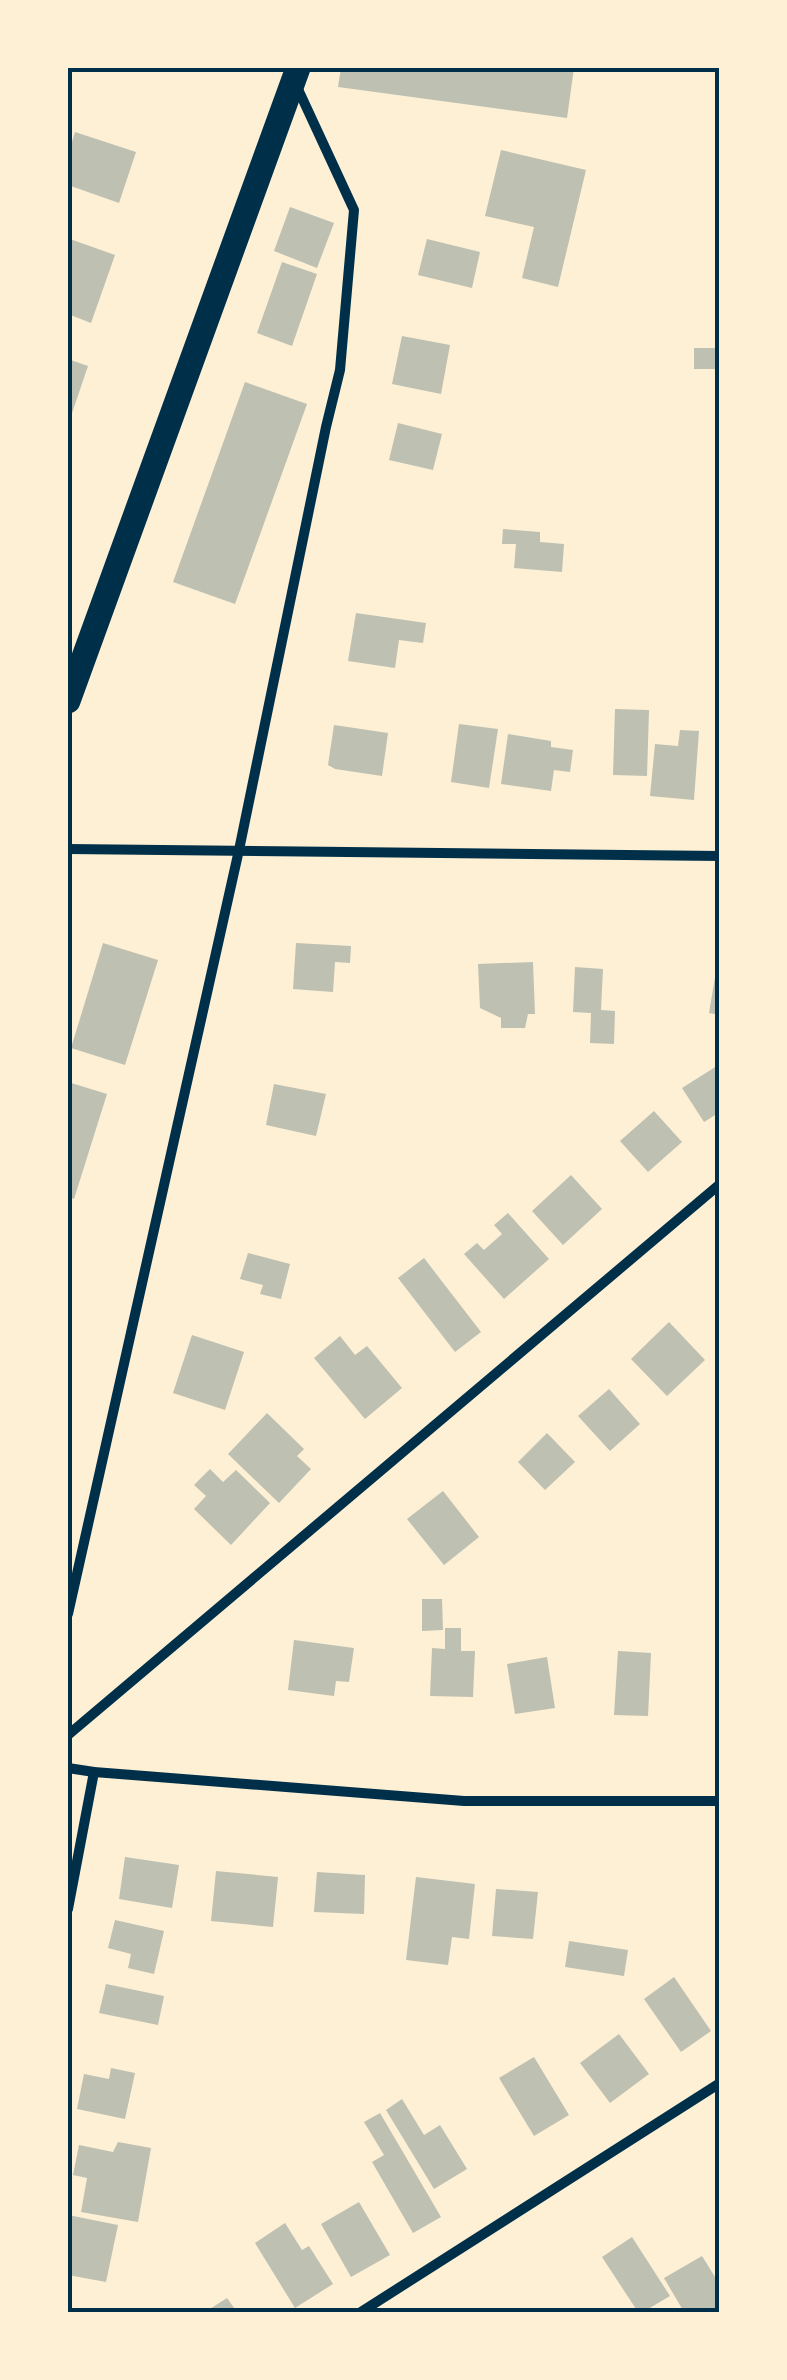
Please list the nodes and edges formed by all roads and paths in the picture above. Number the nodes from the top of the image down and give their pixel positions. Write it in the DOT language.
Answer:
graph roads {
  1 [pos="296,74"];
  2 [pos="68,701"];
  3 [pos="68,848"];
  4 [pos="240,850"];
  5 [pos="720,856"];
  6 [pos="720,1184"];
  7 [pos="68,1614"];
  8 [pos="68,1734"];
  9 [pos="68,1768"];
  10 [pos="94,1772"];
  11 [pos="720,1801"];
  12 [pos="68,1909"];
  13 [pos="720,2083"];
  14 [pos="361,2312"];
  1 -- 2 [label="main road"];
  1 -- 4 [label="street"];
  3 -- 4 [label="street"];
  4 -- 5 [label="street"];
  4 -- 7 [label="street"];
  6 -- 8 [label="street"];
  9 -- 10 [label="street"];
  10 -- 11 [label="street"];
  10 -- 12 [label="street"];
  13 -- 14 [label="street"];
}
